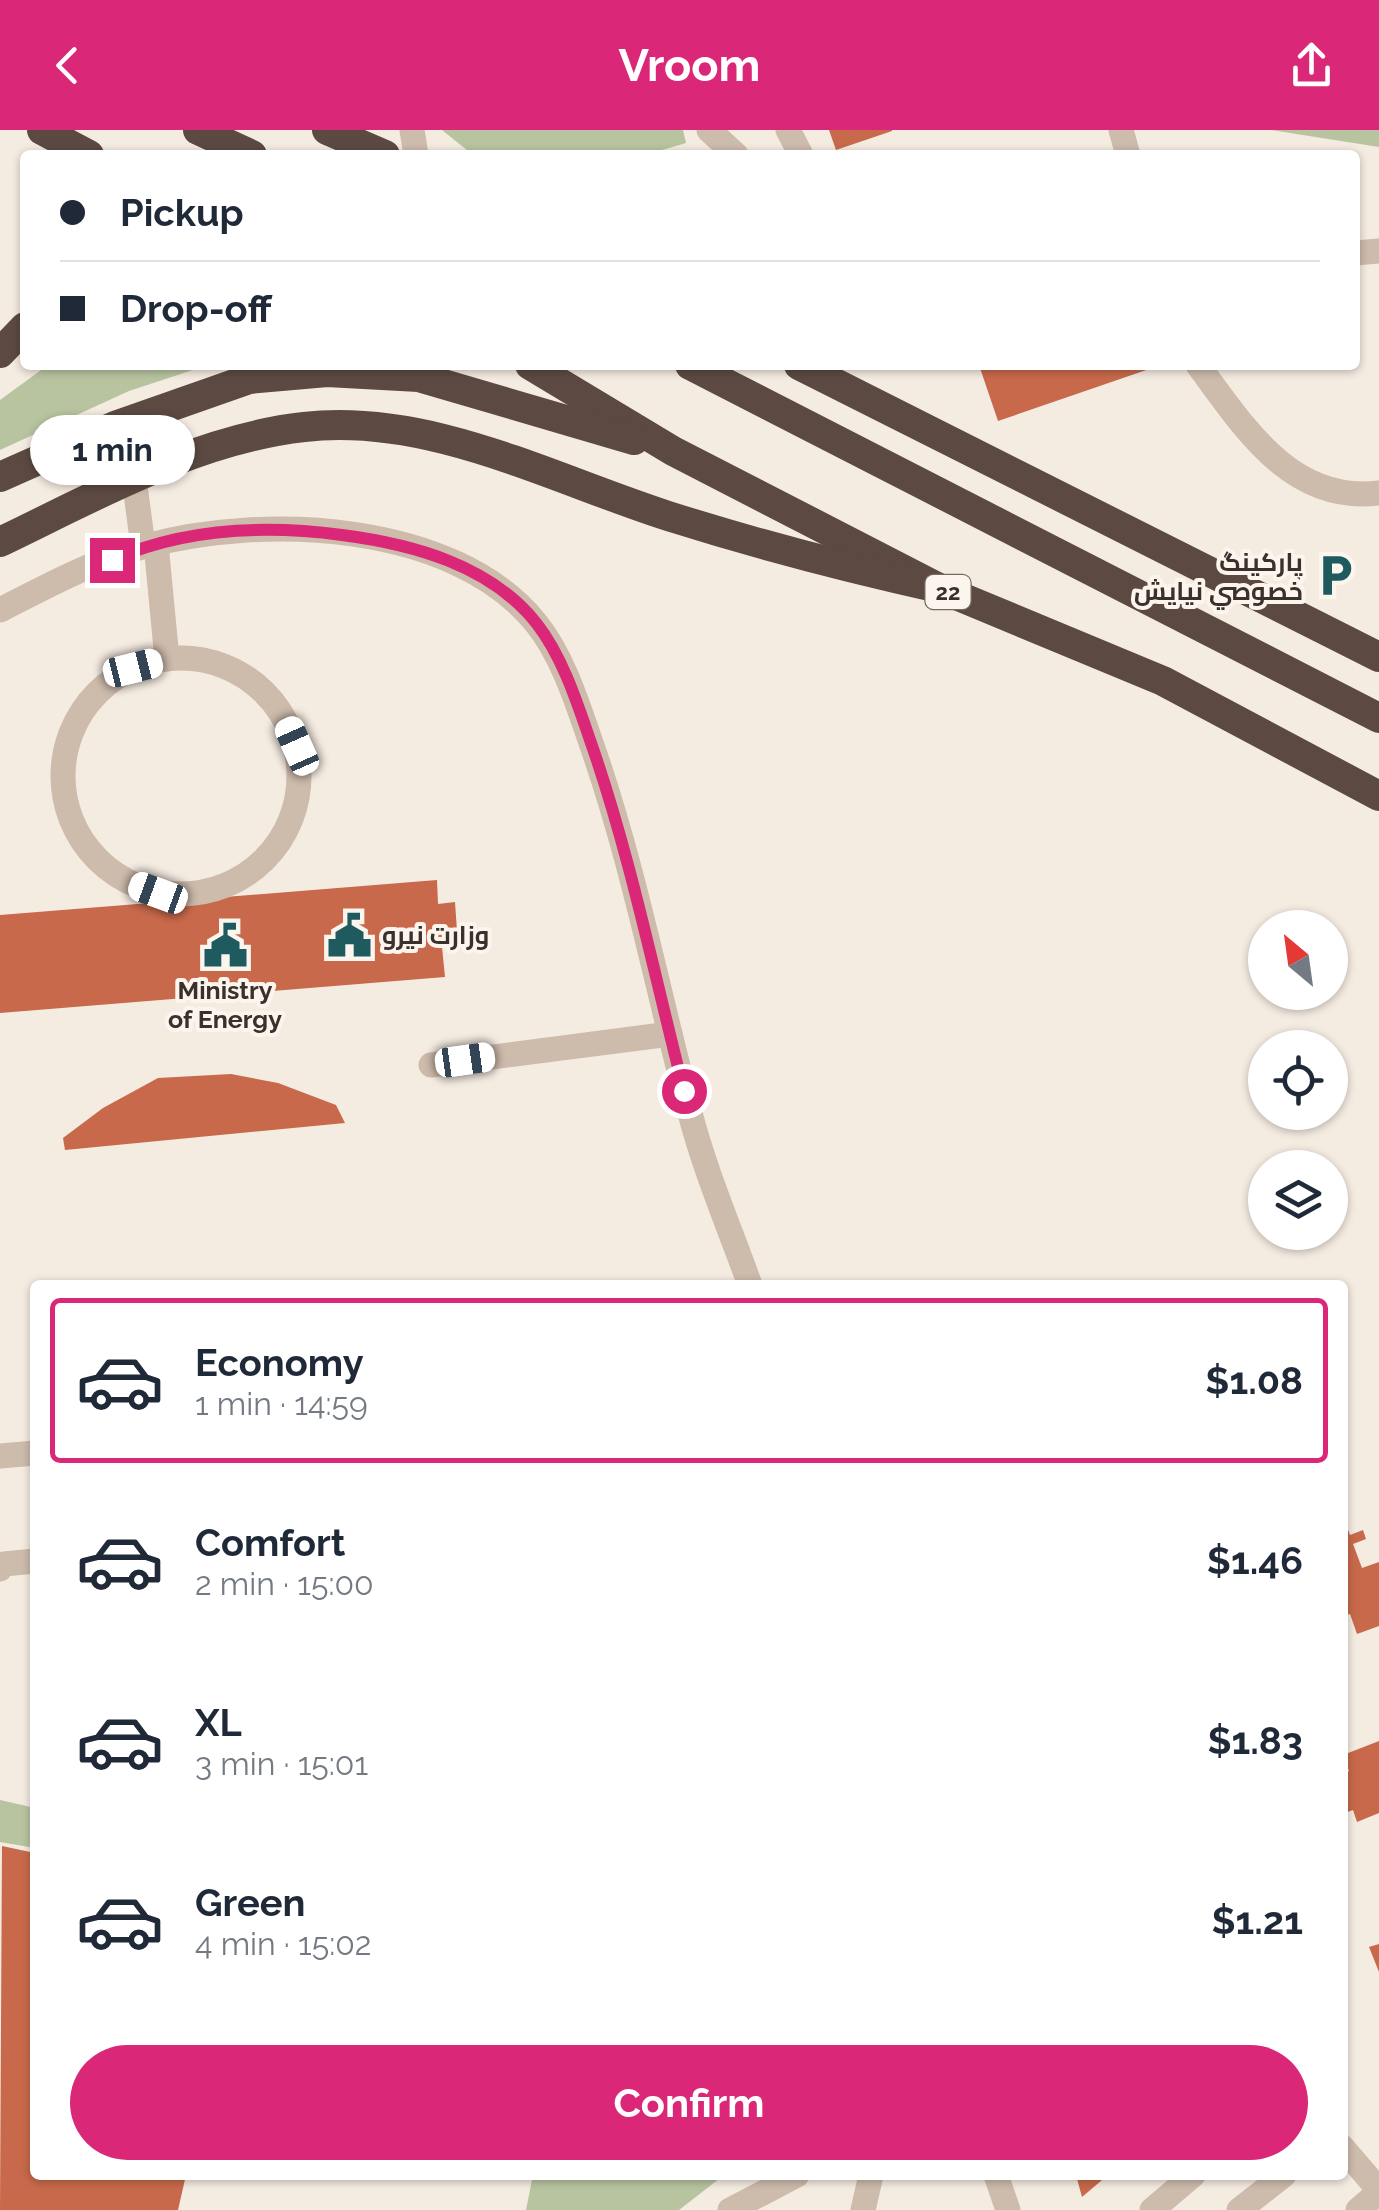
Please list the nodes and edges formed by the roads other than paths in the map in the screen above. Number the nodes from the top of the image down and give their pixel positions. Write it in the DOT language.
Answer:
graph roads {
  1 [pos="42,130"];
  2 [pos="198,130"];
  3 [pos="327,130"];
  4 [pos="709,130"];
  5 [pos="80,150"];
  6 [pos="241,150"];
  7 [pos="374,150"];
  8 [pos="731,150"];
  9 [pos="20,332"];
  10 [pos="0,353"];
  11 [pos="538,370"];
  12 [pos="700,370"];
  13 [pos="809,370"];
  14 [pos="1202,370"];
  15 [pos="672,451"];
  16 [pos="0,477"];
  17 [pos="134,478"];
  18 [pos="1379,493"];
  19 [pos="0,542"];
  20 [pos="150,545"];
  21 [pos="939,588"];
  22 [pos="0,610"];
  23 [pos="1379,657"];
  24 [pos="168,659"];
  25 [pos="1379,718"];
  26 [pos="1379,796"];
  27 [pos="670,1034"];
  28 [pos="431,1065"];
  29 [pos="748,1280"];
  30 [pos="30,1453"];
  31 [pos="0,1456"];
  32 [pos="30,1561"];
  33 [pos="0,1568"];
  34 [pos="1348,2154"];
  35 [pos="787,2180"];
  36 [pos="870,2180"];
  37 [pos="998,2180"];
  38 [pos="1187,2180"];
  39 [pos="1278,2180"];
  40 [pos="1379,2191"];
  41 [pos="730,2210"];
  42 [pos="863,2210"];
  43 [pos="1008,2210"];
  44 [pos="1152,2210"];
  45 [pos="1239,2210"];
  46 [pos="1358,2210"];
  1 -- 5 [label="highway"];
  2 -- 6 [label="highway"];
  3 -- 7 [label="highway"];
  4 -- 8 [label="lane"];
  9 -- 10 [label="highway"];
  11 -- 15 [label="highway, 22"];
  12 -- 25 [label="highway"];
  13 -- 23 [label="highway"];
  14 -- 18 [label="lane"];
  15 -- 16 [label="highway"];
  15 -- 21 [label="highway, 22"];
  17 -- 19 [label="highway"];
  17 -- 20 [label="lane"];
  17 -- 21 [label="highway"];
  20 -- 22 [label="lane"];
  20 -- 24 [label="lane"];
  20 -- 27 [label="lane"];
  21 -- 26 [label="highway, 22"];
  24 -- 24 [label="lane"];
  27 -- 28 [label="lane"];
  27 -- 29 [label="lane"];
  30 -- 31 [label="lane"];
  32 -- 33 [label="lane"];
  34 -- 40 [label="lane"];
  35 -- 41 [label="lane"];
  36 -- 42 [label="lane"];
  37 -- 43 [label="lane"];
  38 -- 44 [label="lane"];
  39 -- 45 [label="lane"];
  40 -- 46 [label="lane"];
}
